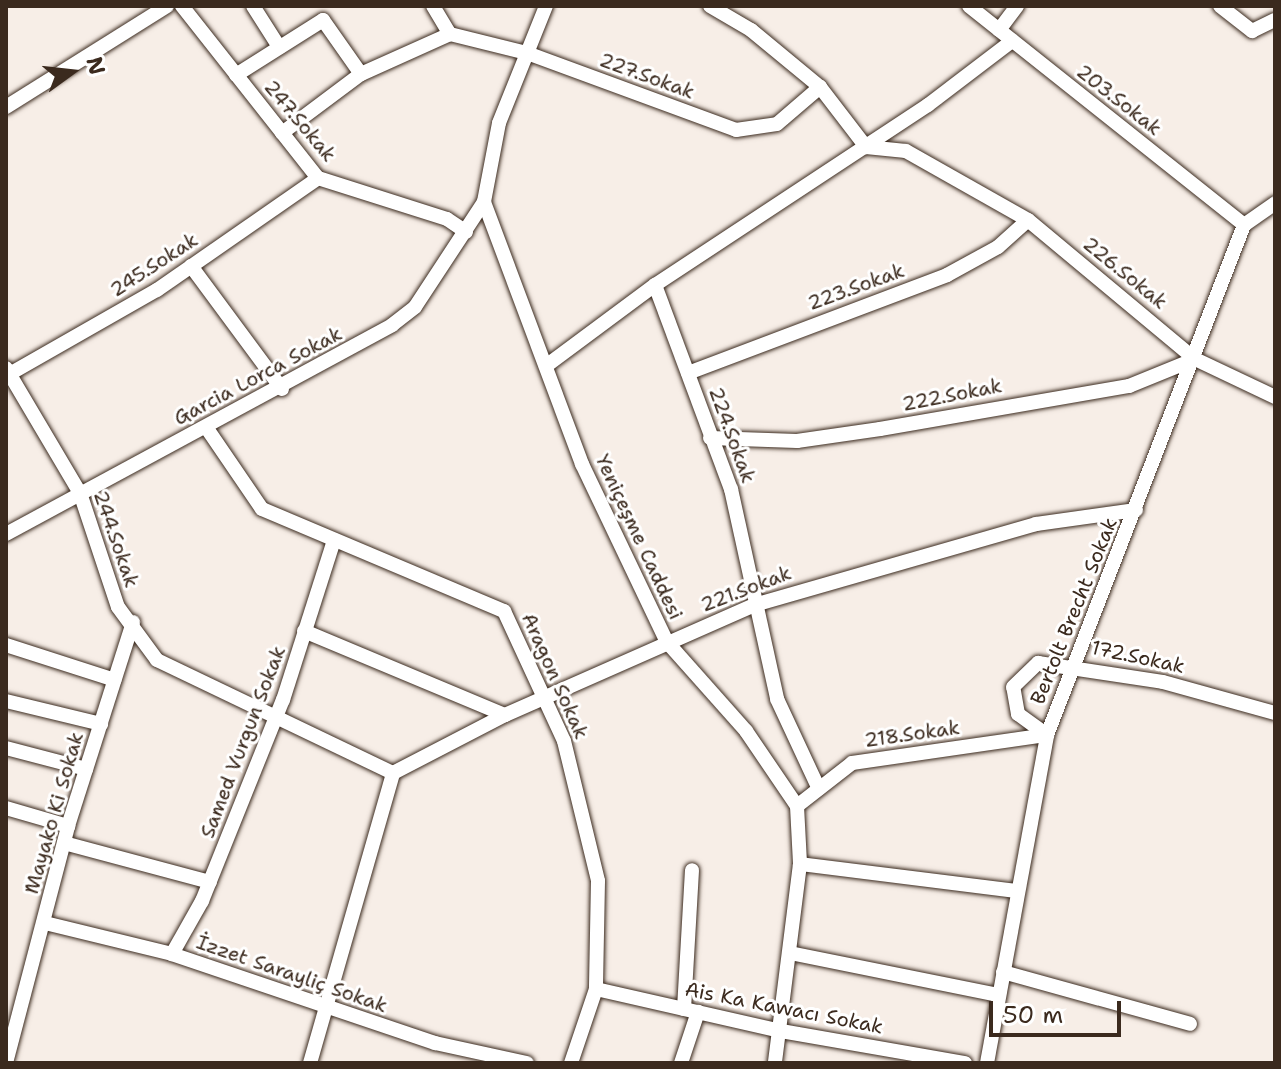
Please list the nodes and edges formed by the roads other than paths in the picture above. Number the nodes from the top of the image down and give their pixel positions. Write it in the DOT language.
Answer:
graph roads {
  1 [pos="182,6"];
  2 [pos="253,6"];
  3 [pos="433,6"];
  4 [pos="546,6"];
  5 [pos="969,6"];
  6 [pos="1017,6"];
  7 [pos="1220,6"];
  8 [pos="161,7"];
  9 [pos="718,8"];
  10 [pos="1275,20"];
  11 [pos="999,30"];
  12 [pos="450,34"];
  13 [pos="1012,41"];
  14 [pos="279,47"];
  15 [pos="527,53"];
  16 [pos="361,74"];
  17 [pos="236,75"];
  18 [pos="820,87"];
  19 [pos="6,107"];
  20 [pos="282,133"];
  21 [pos="866,147"];
  22 [pos="318,178"];
  23 [pos="484,202"];
  24 [pos="1275,203"];
  25 [pos="1028,220"];
  26 [pos="1244,225"];
  27 [pos="466,232"];
  28 [pos="191,266"];
  29 [pos="655,285"];
  30 [pos="1195,359"];
  31 [pos="546,366"];
  32 [pos="7,372"];
  33 [pos="688,373"];
  34 [pos="282,389"];
  35 [pos="1275,397"];
  36 [pos="206,427"];
  37 [pos="710,438"];
  38 [pos="80,493"];
  39 [pos="1136,510"];
  40 [pos="6,534"];
  41 [pos="334,540"];
  42 [pos="754,605"];
  43 [pos="132,624"];
  44 [pos="304,631"];
  45 [pos="667,642"];
  46 [pos="6,645"];
  47 [pos="1075,664"];
  48 [pos="115,680"];
  49 [pos="545,699"];
  50 [pos="6,701"];
  51 [pos="1275,713"];
  52 [pos="505,715"];
  53 [pos="276,717"];
  54 [pos="101,724"];
  55 [pos="1047,735"];
  56 [pos="6,748"];
  57 [pos="86,769"];
  58 [pos="393,773"];
  59 [pos="819,789"];
  60 [pos="797,806"];
  61 [pos="6,808"];
  62 [pos="68,826"];
  63 [pos="64,843"];
  64 [pos="800,864"];
  65 [pos="692,870"];
  66 [pos="210,882"];
  67 [pos="1017,891"];
  68 [pos="45,923"];
  69 [pos="790,953"];
  70 [pos="172,954"];
  71 [pos="1003,972"];
  72 [pos="596,989"];
  73 [pos="999,995"];
  74 [pos="329,1008"];
  75 [pos="691,1011"];
  76 [pos="1190,1024"];
  77 [pos="781,1031"];
  78 [pos="6,1063"];
  79 [pos="310,1063"];
  80 [pos="527,1063"];
  81 [pos="571,1063"];
  82 [pos="681,1063"];
  83 [pos="775,1063"];
  84 [pos="965,1063"];
  85 [pos="987,1063"];
  1 -- 17 [label="street, 247.Sokak"];
  2 -- 14 [label="street"];
  3 -- 12 [label="street"];
  4 -- 15 [label="street"];
  5 -- 11 [label="street, 203.Sokak"];
  6 -- 11 [label="street"];
  7 -- 10 [label="street"];
  8 -- 19 [label="street"];
  9 -- 18 [label="street"];
  11 -- 13 [label="street, 203.Sokak"];
  12 -- 15 [label="street, 227.Sokak"];
  12 -- 16 [label="street"];
  13 -- 21 [label="street"];
  13 -- 26 [label="street, 203.Sokak"];
  14 -- 16 [label="street"];
  14 -- 17 [label="street"];
  15 -- 18 [label="street, 227.Sokak"];
  15 -- 23 [label="street"];
  16 -- 20 [label="street"];
  17 -- 20 [label="street, 247.Sokak"];
  18 -- 21 [label="street"];
  20 -- 22 [label="street, 247.Sokak"];
  21 -- 25 [label="street, 226.Sokak"];
  21 -- 29 [label="street"];
  22 -- 27 [label="street, 247.Sokak"];
  22 -- 28 [label="street, 245.Sokak"];
  23 -- 27 [label="street, Garcia Lorca Sokak"];
  23 -- 31 [label="street, Yeniçeşme Caddesi"];
  24 -- 26 [label="street"];
  25 -- 30 [label="street, 226.Sokak"];
  25 -- 33 [label="street, 223.Sokak"];
  26 -- 30 [label="street, Bertolt Brecht Sokak"];
  27 -- 34 [label="street, Garcia Lorca Sokak"];
  28 -- 32 [label="street, 245.Sokak"];
  28 -- 34 [label="street"];
  29 -- 31 [label="street"];
  29 -- 33 [label="street, 224.Sokak"];
  30 -- 35 [label="street"];
  30 -- 37 [label="street, 222.Sokak"];
  30 -- 39 [label="street, Bertolt Brecht Sokak"];
  31 -- 45 [label="street, Yeniçeşme Caddesi"];
  32 -- 38 [label="street, 244.Sokak"];
  33 -- 37 [label="street, 224.Sokak"];
  34 -- 36 [label="street, Garcia Lorca Sokak"];
  36 -- 38 [label="street, Garcia Lorca Sokak"];
  36 -- 41 [label="street, Aragon Sokak"];
  37 -- 42 [label="street, 224.Sokak"];
  38 -- 40 [label="street, Garcia Lorca Sokak"];
  38 -- 43 [label="street, 244.Sokak"];
  39 -- 42 [label="street, 221.Sokak"];
  39 -- 47 [label="street, Bertolt Brecht Sokak"];
  41 -- 44 [label="street, Samed Vurgun Sokak"];
  41 -- 49 [label="street, Aragon Sokak"];
  42 -- 45 [label="street, 221.Sokak"];
  42 -- 59 [label="street, 224.Sokak"];
  43 -- 48 [label="street, Mayako Ki Sokak"];
  43 -- 53 [label="street, 244.Sokak"];
  44 -- 52 [label="street"];
  44 -- 53 [label="street, Samed Vurgun Sokak"];
  45 -- 49 [label="street, 221.Sokak"];
  45 -- 60 [label="street, Yeniçeşme Caddesi"];
  46 -- 48 [label="street"];
  47 -- 51 [label="street, 172.Sokak"];
  47 -- 55 [label="street, Bertolt Brecht Sokak"];
  47 -- 55 [label="street, 172.Sokak"];
  48 -- 54 [label="street, Mayako Ki Sokak"];
  49 -- 52 [label="street, 221.Sokak"];
  49 -- 72 [label="street, Aragon Sokak"];
  50 -- 54 [label="street"];
  52 -- 58 [label="street, 221.Sokak"];
  53 -- 58 [label="street, 244.Sokak"];
  53 -- 66 [label="street, Samed Vurgun Sokak"];
  54 -- 57 [label="street, Mayako Ki Sokak"];
  55 -- 59 [label="street, 218.Sokak"];
  55 -- 67 [label="street, Bertolt Brecht Sokak"];
  56 -- 57 [label="street"];
  57 -- 62 [label="street, Mayako Ki Sokak"];
  58 -- 74 [label="street"];
  59 -- 60 [label="street, 218.Sokak"];
  60 -- 64 [label="street"];
  61 -- 62 [label="street"];
  62 -- 63 [label="street, Mayako Ki Sokak"];
  63 -- 66 [label="street"];
  63 -- 68 [label="street, Mayako Ki Sokak"];
  64 -- 67 [label="street"];
  64 -- 69 [label="street"];
  65 -- 75 [label="street"];
  66 -- 70 [label="street, Samed Vurgun Sokak"];
  67 -- 71 [label="street, Bertolt Brecht Sokak"];
  68 -- 70 [label="street, İzzet Sarayliç Sokak"];
  68 -- 78 [label="street, Mayako Ki Sokak"];
  69 -- 73 [label="street"];
  69 -- 77 [label="street"];
  70 -- 74 [label="street, İzzet Sarayliç Sokak"];
  71 -- 73 [label="street, Bertolt Brecht Sokak"];
  71 -- 76 [label="street"];
  72 -- 75 [label="street, Ais Ka Kawacı Sokak"];
  72 -- 81 [label="street, Aragon Sokak"];
  73 -- 85 [label="street, Bertolt Brecht Sokak"];
  74 -- 79 [label="street"];
  74 -- 80 [label="street, İzzet Sarayliç Sokak"];
  75 -- 77 [label="street, Ais Ka Kawacı Sokak"];
  75 -- 82 [label="street"];
  77 -- 83 [label="street"];
  77 -- 84 [label="street, Ais Ka Kawacı Sokak"];
}
